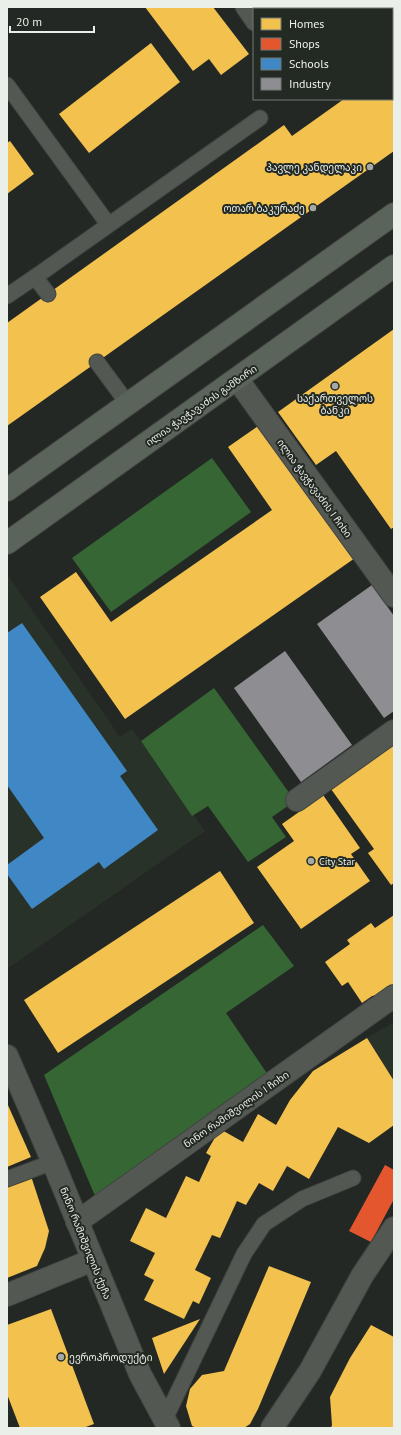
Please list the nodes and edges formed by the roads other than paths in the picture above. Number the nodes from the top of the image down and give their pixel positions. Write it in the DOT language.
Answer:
graph roads {
  1 [pos="243,7"];
  2 [pos="253,22"];
  3 [pos="7,85"];
  4 [pos="260,118"];
  5 [pos="394,214"];
  6 [pos="108,224"];
  7 [pos="394,266"];
  8 [pos="35,277"];
  9 [pos="48,294"];
  10 [pos="7,296"];
  11 [pos="97,362"];
  12 [pos="237,380"];
  13 [pos="128,404"];
  14 [pos="7,490"];
  15 [pos="7,543"];
  16 [pos="394,596"];
  17 [pos="394,731"];
  18 [pos="297,800"];
  19 [pos="394,996"];
  20 [pos="7,1056"];
  21 [pos="53,1162"];
  22 [pos="353,1178"];
  23 [pos="7,1179"];
  24 [pos="77,1222"];
  25 [pos="394,1228"];
  26 [pos="93,1260"];
  27 [pos="7,1294"];
  28 [pos="167,1425"];
  29 [pos="272,1428"];
  1 -- 2 [label="lane"];
  3 -- 6 [label="lane"];
  4 -- 6 [label="lane"];
  5 -- 13 [label="main road"];
  6 -- 8 [label="lane"];
  7 -- 12 [label="main road, ილია ჭავჭავაძის გამზირი"];
  8 -- 9 [label="lane"];
  8 -- 10 [label="lane"];
  11 -- 13 [label="lane"];
  12 -- 15 [label="main road, ილია ჭავჭავაძის გამზირი"];
  12 -- 16 [label="street, ილია ჭავჭავაძის I ჩიხი"];
  13 -- 14 [label="main road"];
  17 -- 18 [label="street"];
  19 -- 24 [label="street, ნინო რამიშვილის I ჩიხი"];
  20 -- 21 [label="street, ნინო რამიშვილის ქუჩა"];
  21 -- 23 [label="lane"];
  21 -- 24 [label="street, ნინო რამიშვილის ქუჩა"];
  22 -- 28 [label="lane"];
  24 -- 26 [label="street, ნინო რამიშვილის ქუჩა"];
  25 -- 29 [label="street"];
  26 -- 27 [label="street"];
  26 -- 28 [label="street, ნინო რამიშვილის ქუჩა"];
}
